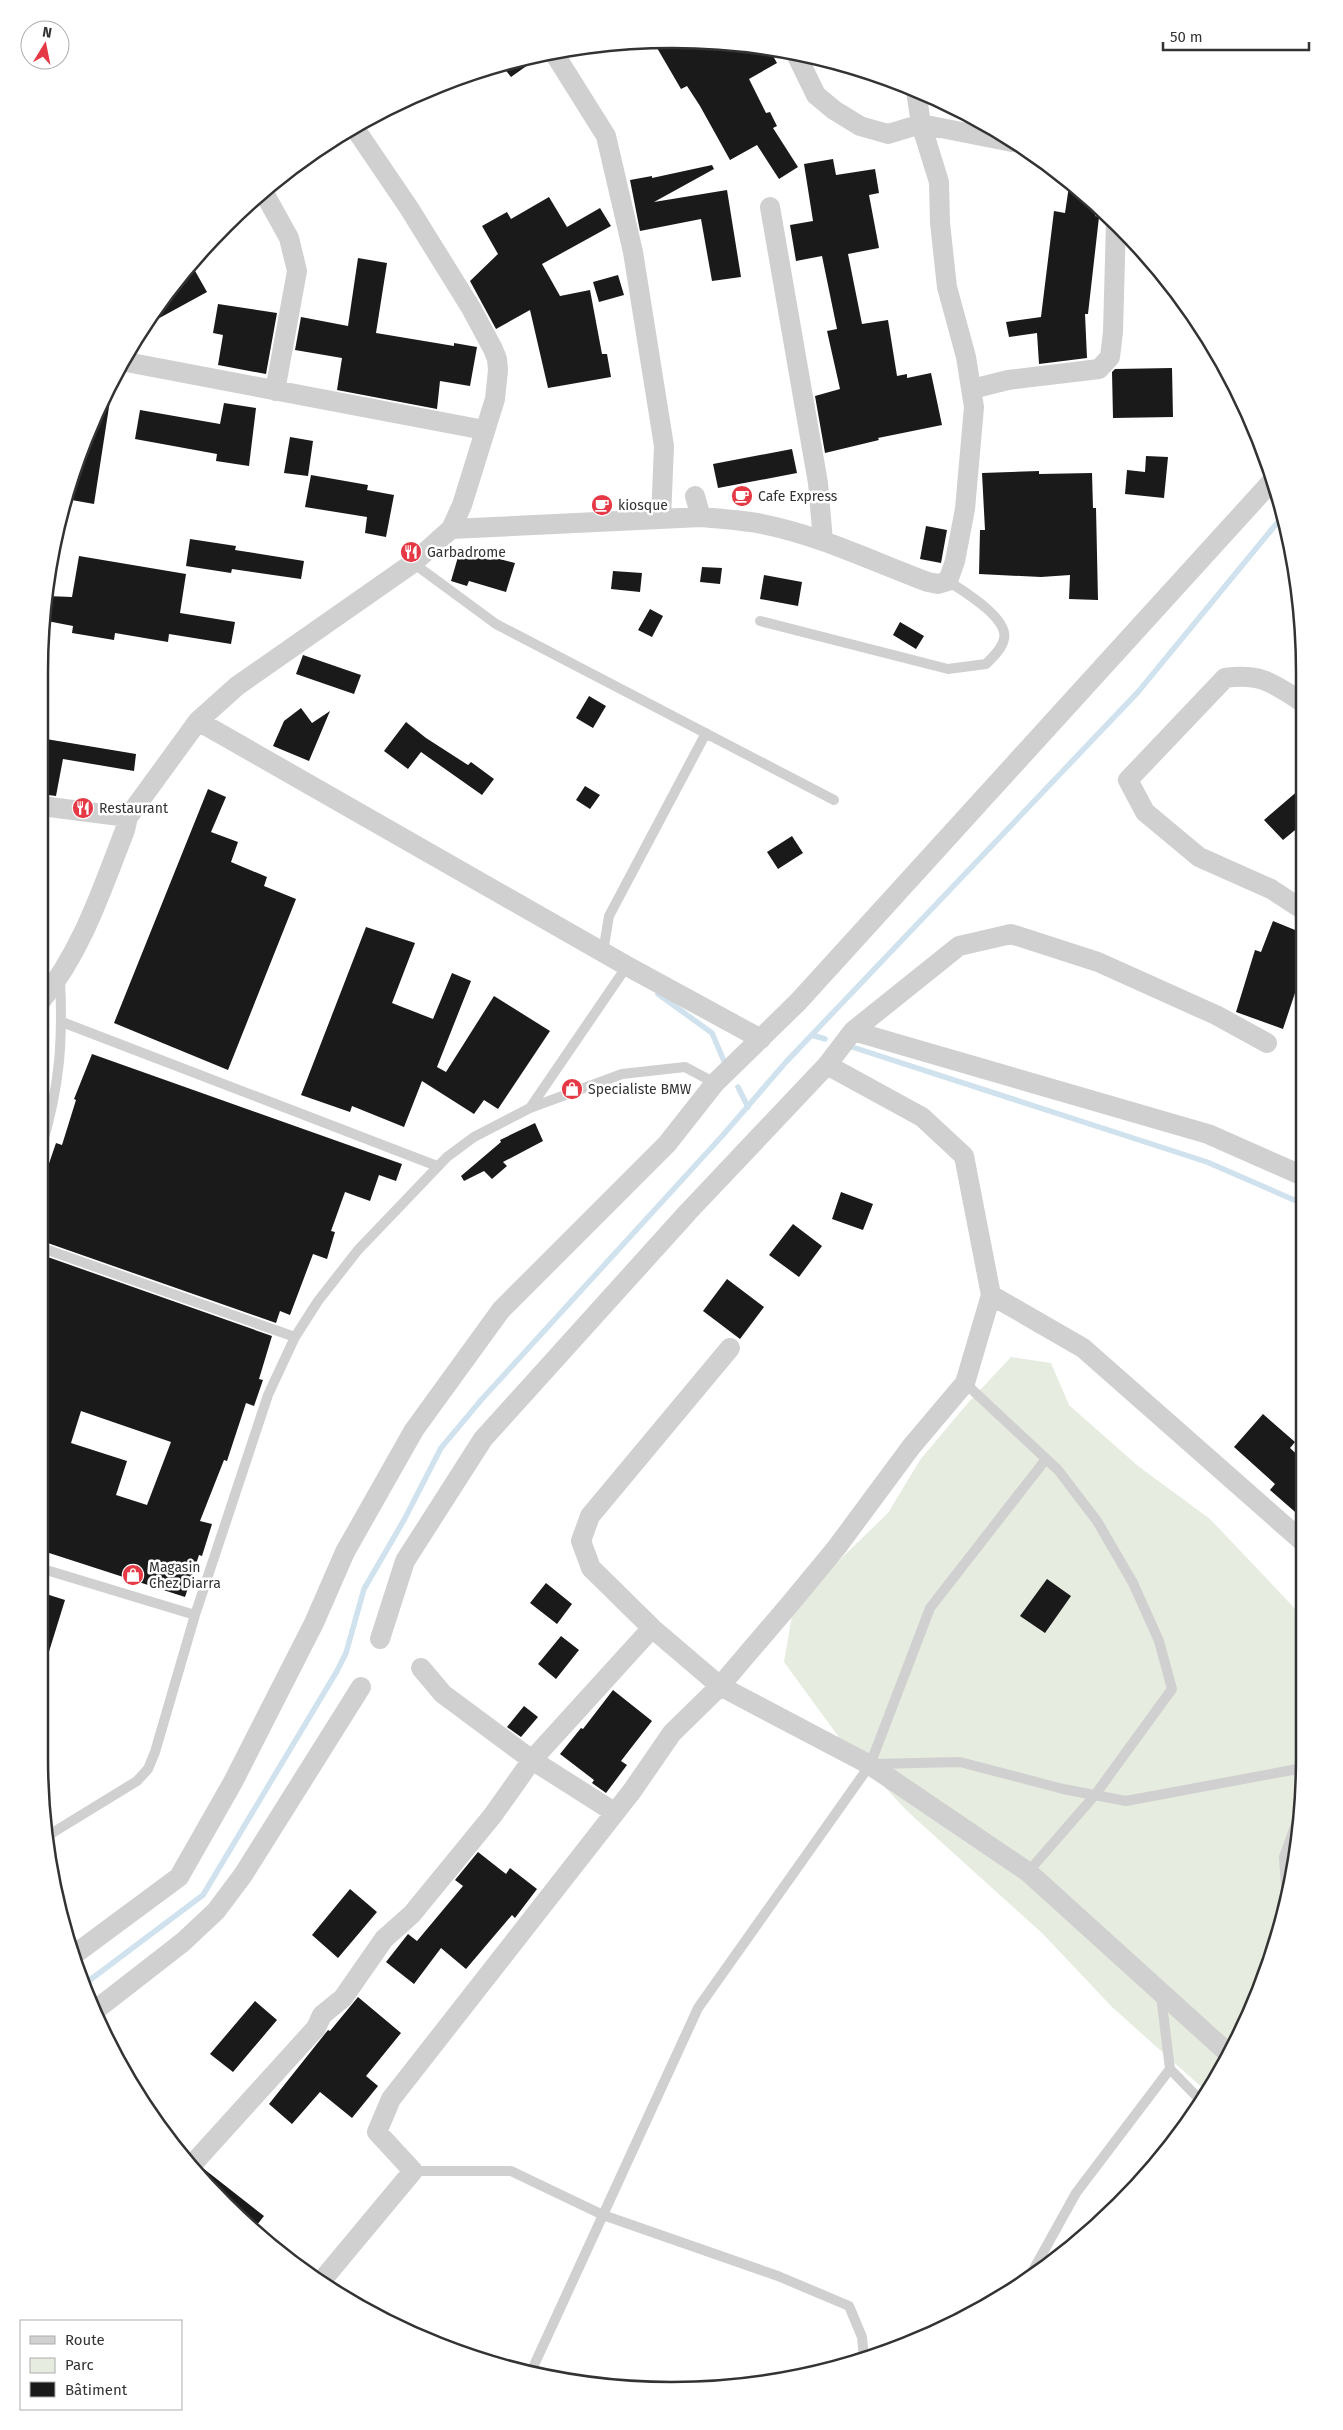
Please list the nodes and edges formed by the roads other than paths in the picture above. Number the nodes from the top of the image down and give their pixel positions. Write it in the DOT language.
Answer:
graph roads {
  1 [pos="557,58"];
  2 [pos="799,61"];
  3 [pos="917,98"];
  4 [pos="921,124"];
  5 [pos="358,132"];
  6 [pos="996,139"];
  7 [pos="266,197"];
  8 [pos="770,207"];
  9 [pos="1116,233"];
  10 [pos="129,363"];
  11 [pos="972,389"];
  12 [pos="275,390"];
  13 [pos="484,430"];
  14 [pos="1267,488"];
  15 [pos="695,496"];
  16 [pos="701,517"];
  17 [pos="661,519"];
  18 [pos="450,529"];
  19 [pos="823,541"];
  20 [pos="413,564"];
  21 [pos="948,581"];
  22 [pos="760,621"];
  23 [pos="1296,698"];
  24 [pos="198,722"];
  25 [pos="706,734"];
  26 [pos="834,800"];
  27 [pos="48,807"];
  28 [pos="128,817"];
  29 [pos="1296,905"];
  30 [pos="603,952"];
  31 [pos="627,966"];
  32 [pos="60,978"];
  33 [pos="48,993"];
  34 [pos="62,1022"];
  35 [pos="854,1031"];
  36 [pos="761,1038"];
  37 [pos="1267,1043"];
  38 [pos="827,1064"];
  39 [pos="715,1083"];
  40 [pos="530,1108"];
  41 [pos="48,1120"];
  42 [pos="437,1166"];
  43 [pos="1296,1172"];
  44 [pos="48,1250"];
  45 [pos="991,1294"];
  46 [pos="295,1337"];
  47 [pos="730,1348"];
  48 [pos="965,1383"];
  49 [pos="1046,1459"];
  50 [pos="1296,1536"];
  51 [pos="48,1571"];
  52 [pos="196,1615"];
  53 [pos="652,1628"];
  54 [pos="380,1639"];
  55 [pos="422,1668"];
  56 [pos="361,1686"];
  57 [pos="720,1686"];
  58 [pos="532,1760"];
  59 [pos="870,1764"];
  60 [pos="1295,1769"];
  61 [pos="1096,1795"];
  62 [pos="614,1812"];
  63 [pos="52,1833"];
  64 [pos="1290,1841"];
  65 [pos="1028,1872"];
  66 [pos="1285,1873"];
  67 [pos="79,1951"];
  68 [pos="1161,1992"];
  69 [pos="100,2007"];
  70 [pos="1223,2049"];
  71 [pos="1170,2068"];
  72 [pos="1196,2096"];
  73 [pos="195,2161"];
  74 [pos="413,2171"];
  75 [pos="603,2215"];
  76 [pos="1037,2264"];
  77 [pos="325,2277"];
  78 [pos="863,2352"];
  79 [pos="533,2367"];
  1 -- 17 [label="street"];
  2 -- 4 [label="street"];
  3 -- 4 [label="street"];
  4 -- 6 [label="street"];
  4 -- 11 [label="street"];
  5 -- 13 [label="street"];
  7 -- 12 [label="street"];
  8 -- 19 [label="street"];
  9 -- 11 [label="street"];
  10 -- 12 [label="street"];
  11 -- 21 [label="street"];
  12 -- 13 [label="street"];
  13 -- 18 [label="street"];
  14 -- 36 [label="street"];
  15 -- 16 [label="street"];
  16 -- 17 [label="street"];
  16 -- 19 [label="street"];
  17 -- 18 [label="street"];
  18 -- 20 [label="street"];
  19 -- 21 [label="street"];
  20 -- 24 [label="street"];
  20 -- 25 [label="lane"];
  21 -- 22 [label="lane"];
  23 -- 29 [label="street"];
  24 -- 28 [label="street"];
  24 -- 30 [label="street"];
  25 -- 26 [label="lane"];
  25 -- 30 [label="lane"];
  27 -- 28 [label="street"];
  28 -- 32 [label="street"];
  30 -- 31 [label="street"];
  31 -- 36 [label="street"];
  31 -- 40 [label="lane"];
  32 -- 33 [label="street"];
  32 -- 34 [label="lane"];
  34 -- 41 [label="lane"];
  34 -- 42 [label="lane"];
  35 -- 37 [label="street"];
  35 -- 38 [label="street"];
  35 -- 43 [label="street"];
  36 -- 39 [label="street"];
  38 -- 45 [label="street"];
  38 -- 54 [label="street"];
  39 -- 40 [label="lane"];
  39 -- 67 [label="street"];
  40 -- 42 [label="lane"];
  42 -- 46 [label="lane"];
  44 -- 46 [label="lane"];
  45 -- 48 [label="street"];
  45 -- 50 [label="street"];
  46 -- 52 [label="lane"];
  47 -- 53 [label="street"];
  48 -- 49 [label="lane"];
  48 -- 57 [label="street"];
  49 -- 59 [label="lane"];
  49 -- 61 [label="lane"];
  51 -- 52 [label="lane"];
  52 -- 63 [label="lane"];
  53 -- 57 [label="street"];
  53 -- 58 [label="street"];
  55 -- 58 [label="street"];
  56 -- 69 [label="street"];
  57 -- 59 [label="street"];
  57 -- 62 [label="street"];
  58 -- 62 [label="street"];
  58 -- 73 [label="street"];
  59 -- 61 [label="lane"];
  59 -- 65 [label="street"];
  59 -- 75 [label="lane"];
  60 -- 61 [label="lane"];
  61 -- 65 [label="lane"];
  62 -- 74 [label="street"];
  64 -- 66 [label="lane"];
  65 -- 68 [label="street"];
  68 -- 70 [label="street"];
  68 -- 71 [label="lane"];
  71 -- 72 [label="lane"];
  71 -- 76 [label="lane"];
  74 -- 75 [label="lane"];
  74 -- 77 [label="street"];
  75 -- 78 [label="lane"];
  75 -- 79 [label="lane"];
}
